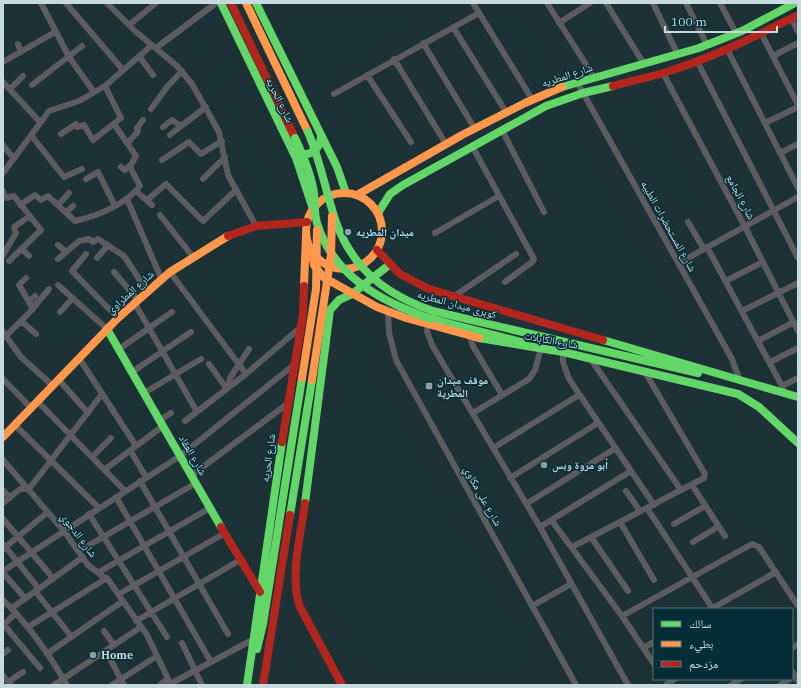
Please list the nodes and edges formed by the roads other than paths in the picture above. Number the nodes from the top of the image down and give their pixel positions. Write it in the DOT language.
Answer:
graph roads {
  1 [pos="41,3"];
  2 [pos="66,3"];
  3 [pos="107,3"];
  4 [pos="156,3"];
  5 [pos="216,3"];
  6 [pos="221,3"];
  7 [pos="231,3"];
  8 [pos="246,3"];
  9 [pos="256,3"];
  10 [pos="473,3"];
  11 [pos="547,3"];
  12 [pos="590,3"];
  13 [pos="606,3"];
  14 [pos="653,3"];
  15 [pos="686,3"];
  16 [pos="720,3"];
  17 [pos="796,3"];
  18 [pos="479,13"];
  19 [pos="794,17"];
  20 [pos="559,23"];
  21 [pos="129,26"];
  22 [pos="453,27"];
  23 [pos="55,32"];
  24 [pos="798,32"];
  25 [pos="736,33"];
  26 [pos="762,33"];
  27 [pos="423,43"];
  28 [pos="798,43"];
  29 [pos="18,44"];
  30 [pos="707,45"];
  31 [pos="82,46"];
  32 [pos="154,46"];
  33 [pos="728,49"];
  34 [pos="22,52"];
  35 [pos="678,55"];
  36 [pos="139,56"];
  37 [pos="773,56"];
  38 [pos="69,58"];
  39 [pos="394,59"];
  40 [pos="697,61"];
  41 [pos="3,62"];
  42 [pos="644,64"];
  43 [pos="123,70"];
  44 [pos="182,71"];
  45 [pos="663,73"];
  46 [pos="153,75"];
  47 [pos="367,75"];
  48 [pos="23,76"];
  49 [pos="594,77"];
  50 [pos="3,82"];
  51 [pos="577,82"];
  52 [pos="32,85"];
  53 [pos="105,86"];
  54 [pos="10,89"];
  55 [pos="94,92"];
  56 [pos="583,93"];
  57 [pos="334,94"];
  58 [pos="532,99"];
  59 [pos="798,106"];
  60 [pos="206,107"];
  61 [pos="151,109"];
  62 [pos="506,112"];
  63 [pos="143,120"];
  64 [pos="40,122"];
  65 [pos="765,123"];
  66 [pos="114,124"];
  67 [pos="181,126"];
  68 [pos="163,127"];
  69 [pos="475,129"];
  70 [pos="502,130"];
  71 [pos="61,134"];
  72 [pos="170,134"];
  73 [pos="31,135"];
  74 [pos="321,136"];
  75 [pos="222,141"];
  76 [pos="411,142"];
  77 [pos="128,143"];
  78 [pos="446,144"];
  79 [pos="798,144"];
  80 [pos="3,145"];
  81 [pos="472,146"];
  82 [pos="292,149"];
  83 [pos="780,153"];
  84 [pos="225,157"];
  85 [pos="14,159"];
  86 [pos="162,160"];
  87 [pos="130,165"];
  88 [pos="121,168"];
  89 [pos="82,169"];
  90 [pos="396,172"];
  91 [pos="3,173"];
  92 [pos="203,178"];
  93 [pos="86,179"];
  94 [pos="403,185"];
  95 [pos="798,188"];
  96 [pos="236,190"];
  97 [pos="3,191"];
  98 [pos="136,191"];
  99 [pos="69,193"];
  100 [pos="346,193"];
  101 [pos="358,195"];
  102 [pos="499,196"];
  103 [pos="798,197"];
  104 [pos="127,199"];
  105 [pos="4,200"];
  106 [pos="20,205"];
  107 [pos="58,205"];
  108 [pos="73,206"];
  109 [pos="115,206"];
  110 [pos="331,206"];
  111 [pos="313,209"];
  112 [pos="775,210"];
  113 [pos="66,212"];
  114 [pos="544,212"];
  115 [pos="378,213"];
  116 [pos="160,215"];
  117 [pos="30,216"];
  118 [pos="307,222"];
  119 [pos="688,222"];
  120 [pos="317,223"];
  121 [pos="256,226"];
  122 [pos="745,226"];
  123 [pos="435,233"];
  124 [pos="306,235"];
  125 [pos="58,245"];
  126 [pos="108,245"];
  127 [pos="310,248"];
  128 [pos="706,248"];
  129 [pos="22,249"];
  130 [pos="377,250"];
  131 [pos="66,252"];
  132 [pos="86,254"];
  133 [pos="516,254"];
  134 [pos="3,255"];
  135 [pos="29,256"];
  136 [pos="193,257"];
  137 [pos="97,258"];
  138 [pos="798,258"];
  139 [pos="58,259"];
  140 [pos="9,261"];
  141 [pos="763,262"];
  142 [pos="679,263"];
  143 [pos="389,265"];
  144 [pos="114,272"];
  145 [pos="170,272"];
  146 [pos="26,278"];
  147 [pos="161,278"];
  148 [pos="726,281"];
  149 [pos="505,282"];
  150 [pos="798,283"];
  151 [pos="58,285"];
  152 [pos="49,289"];
  153 [pos="147,291"];
  154 [pos="778,292"];
  155 [pos="352,294"];
  156 [pos="35,296"];
  157 [pos="453,297"];
  158 [pos="73,298"];
  159 [pos="136,300"];
  160 [pos="29,302"];
  161 [pos="33,308"];
  162 [pos="388,311"];
  163 [pos="742,311"];
  164 [pos="60,312"];
  165 [pos="172,312"];
  166 [pos="304,314"];
  167 [pos="328,317"];
  168 [pos="118,318"];
  169 [pos="431,318"];
  170 [pos="21,321"];
  171 [pos="794,322"];
  172 [pos="301,327"];
  173 [pos="150,328"];
  174 [pos="107,329"];
  175 [pos="798,331"];
  176 [pos="191,332"];
  177 [pos="36,334"];
  178 [pos="4,337"];
  179 [pos="470,337"];
  180 [pos="758,341"];
  181 [pos="532,347"];
  182 [pos="249,348"];
  183 [pos="541,348"];
  184 [pos="798,348"];
  185 [pos="119,349"];
  186 [pos="163,351"];
  187 [pos="563,352"];
  188 [pos="79,358"];
  189 [pos="590,358"];
  190 [pos="201,359"];
  191 [pos="770,362"];
  192 [pos="209,364"];
  193 [pos="239,364"];
  194 [pos="295,364"];
  195 [pos="132,372"];
  196 [pos="645,372"];
  197 [pos="176,374"];
  198 [pos="246,374"];
  199 [pos="724,376"];
  200 [pos="798,378"];
  201 [pos="3,379"];
  202 [pos="59,380"];
  203 [pos="740,381"];
  204 [pos="53,386"];
  205 [pos="227,389"];
  206 [pos="784,389"];
  207 [pos="144,393"];
  208 [pos="102,394"];
  209 [pos="502,395"];
  210 [pos="579,395"];
  211 [pos="798,397"];
  212 [pos="38,402"];
  213 [pos="287,404"];
  214 [pos="31,408"];
  215 [pos="197,412"];
  216 [pos="88,413"];
  217 [pos="171,413"];
  218 [pos="473,414"];
  219 [pos="185,421"];
  220 [pos="162,423"];
  221 [pos="598,423"];
  222 [pos="15,425"];
  223 [pos="70,435"];
  224 [pos="3,437"];
  225 [pos="111,438"];
  226 [pos="798,443"];
  227 [pos="136,446"];
  228 [pos="493,448"];
  229 [pos="616,448"];
  230 [pos="130,450"];
  231 [pos="180,456"];
  232 [pos="92,457"];
  233 [pos="3,460"];
  234 [pos="51,460"];
  235 [pos="104,470"];
  236 [pos="631,471"];
  237 [pos="146,477"];
  238 [pos="510,478"];
  239 [pos="194,479"];
  240 [pos="140,481"];
  241 [pos="692,485"];
  242 [pos="29,489"];
  243 [pos="3,490"];
  244 [pos="681,490"];
  245 [pos="124,491"];
  246 [pos="626,492"];
  247 [pos="116,497"];
  248 [pos="10,498"];
  249 [pos="3,503"];
  250 [pos="526,504"];
  251 [pos="654,505"];
  252 [pos="155,506"];
  253 [pos="706,506"];
  254 [pos="99,508"];
  255 [pos="210,508"];
  256 [pos="647,508"];
  257 [pos="640,511"];
  258 [pos="48,512"];
  259 [pos="89,514"];
  260 [pos="3,519"];
  261 [pos="130,521"];
  262 [pos="552,521"];
  263 [pos="620,522"];
  264 [pos="674,524"];
  265 [pos="719,526"];
  266 [pos="540,527"];
  267 [pos="64,531"];
  268 [pos="170,532"];
  269 [pos="225,533"];
  270 [pos="104,536"];
  271 [pos="726,536"];
  272 [pos="18,537"];
  273 [pos="592,537"];
  274 [pos="693,542"];
  275 [pos="145,546"];
  276 [pos="4,547"];
  277 [pos="572,548"];
  278 [pos="79,551"];
  279 [pos="31,552"];
  280 [pos="83,557"];
  281 [pos="184,557"];
  282 [pos="240,560"];
  283 [pos="119,561"];
  284 [pos="17,562"];
  285 [pos="159,571"];
  286 [pos="3,572"];
  287 [pos="99,572"];
  288 [pos="776,572"];
  289 [pos="692,576"];
  290 [pos="53,578"];
  291 [pos="106,578"];
  292 [pos="654,580"];
  293 [pos="199,584"];
  294 [pos="572,584"];
  295 [pos="134,585"];
  296 [pos="37,590"];
  297 [pos="628,591"];
  298 [pos="260,592"];
  299 [pos="119,594"];
  300 [pos="25,598"];
  301 [pos="175,598"];
  302 [pos="3,600"];
  303 [pos="123,601"];
  304 [pos="532,606"];
  305 [pos="798,606"];
  306 [pos="12,608"];
  307 [pos="712,608"];
  308 [pos="715,608"];
  309 [pos="52,612"];
  310 [pos="151,612"];
  311 [pos="16,613"];
  312 [pos="622,616"];
  313 [pos="136,621"];
  314 [pos="3,625"];
  315 [pos="28,627"];
  316 [pos="141,627"];
  317 [pos="104,631"];
  318 [pos="228,634"];
  319 [pos="71,636"];
  320 [pos="167,637"];
  321 [pos="254,639"];
  322 [pos="182,643"];
  323 [pos="653,643"];
  324 [pos="114,645"];
  325 [pos="643,648"];
  326 [pos="8,650"];
  327 [pos="106,651"];
  328 [pos="48,653"];
  329 [pos="3,654"];
  330 [pos="157,656"];
  331 [pos="211,662"];
  332 [pos="653,663"];
  333 [pos="40,668"];
  334 [pos="195,670"];
  335 [pos="23,672"];
  336 [pos="63,678"];
  337 [pos="6,680"];
  338 [pos="122,682"];
  339 [pos="170,682"];
  340 [pos="54,685"];
  341 [pos="67,685"];
  342 [pos="112,685"];
  343 [pos="160,685"];
  344 [pos="202,685"];
  345 [pos="248,685"];
  346 [pos="264,685"];
  347 [pos="342,685"];
  348 [pos="576,685"];
  349 [pos="628,685"];
  1 -- 23 [label="street"];
  2 -- 43 [label="street"];
  3 -- 21 [label="street"];
  4 -- 21 [label="street"];
  5 -- 32 [label="street"];
  6 -- 82 [label="main road, شارع الحريه"];
  7 -- 120 [label="main road, كوبرى ميدان المطريه, bridge"];
  8 -- 110 [label="main road, كوبرى ميدان المطريه, bridge"];
  9 -- 74 [label="main road, شارع الحريه"];
  10 -- 18 [label="street"];
  11 -- 20 [label="street"];
  12 -- 20 [label="street"];
  13 -- 42 [label="street"];
  14 -- 35 [label="street"];
  15 -- 30 [label="street"];
  16 -- 25 [label="street"];
  17 -- 25 [label="main road, شارع المطريه"];
  18 -- 22 [label="street"];
  18 -- 58 [label="street"];
  19 -- 24 [label="street"];
  19 -- 26 [label="main road, شارع المطريه"];
  20 -- 49 [label="street"];
  21 -- 32 [label="street"];
  22 -- 27 [label="street"];
  22 -- 62 [label="street"];
  23 -- 34 [label="street"];
  23 -- 38 [label="street"];
  25 -- 30 [label="main road, شارع المطريه"];
  26 -- 33 [label="main road, شارع المطريه"];
  26 -- 37 [label="street"];
  27 -- 39 [label="street"];
  27 -- 69 [label="street"];
  28 -- 37 [label="street"];
  29 -- 34 [label="street"];
  30 -- 35 [label="main road, شارع المطريه"];
  31 -- 38 [label="street"];
  32 -- 36 [label="street"];
  32 -- 44 [label="street"];
  33 -- 40 [label="main road, شارع المطريه"];
  33 -- 65 [label="street"];
  34 -- 41 [label="street"];
  35 -- 42 [label="main road, شارع المطريه"];
  36 -- 43 [label="street"];
  36 -- 46 [label="street"];
  37 -- 59 [label="street"];
  38 -- 52 [label="street"];
  38 -- 55 [label="street"];
  39 -- 47 [label="street"];
  39 -- 78 [label="street"];
  40 -- 45 [label="main road, شارع المطريه"];
  40 -- 112 [label="street"];
  42 -- 49 [label="main road, شارع المطريه"];
  43 -- 53 [label="street"];
  44 -- 60 [label="street"];
  44 -- 61 [label="street"];
  45 -- 56 [label="main road, شارع المطريه"];
  45 -- 122 [label="street, شارع الجامع"];
  47 -- 57 [label="street"];
  47 -- 76 [label="street"];
  48 -- 54 [label="street"];
  49 -- 51 [label="main road, شارع المطريه"];
  50 -- 54 [label="street"];
  51 -- 56 [label="street, شارع المستحضرات الطبيه"];
  51 -- 58 [label="main road, شارع المطريه"];
  53 -- 55 [label="street"];
  53 -- 66 [label="street"];
  54 -- 64 [label="street"];
  55 -- 64 [label="street"];
  56 -- 70 [label="main road, شارع المطريه"];
  56 -- 142 [label="street, شارع المستحضرات الطبيه"];
  58 -- 62 [label="main road, شارع المطريه"];
  59 -- 65 [label="street"];
  60 -- 67 [label="street"];
  60 -- 75 [label="street"];
  62 -- 69 [label="main road, شارع المطريه"];
  63 -- 77 [label="street"];
  64 -- 73 [label="street"];
  65 -- 83 [label="street"];
  66 -- 71 [label="street"];
  66 -- 77 [label="street"];
  67 -- 68 [label="street"];
  67 -- 72 [label="street"];
  69 -- 78 [label="main road, شارع المطريه"];
  70 -- 81 [label="main road, شارع المطريه"];
  70 -- 114 [label="street"];
  73 -- 85 [label="street"];
  73 -- 89 [label="street"];
  74 -- 82 [label="main road"];
  74 -- 100 [label="main road, شارع الحريه"];
  75 -- 84 [label="street"];
  75 -- 86 [label="street"];
  77 -- 87 [label="street"];
  78 -- 90 [label="main road, شارع المطريه"];
  79 -- 83 [label="street"];
  80 -- 85 [label="street"];
  81 -- 94 [label="main road, شارع المطريه"];
  81 -- 102 [label="street"];
  82 -- 111 [label="main road, شارع الحريه"];
  83 -- 95 [label="street"];
  84 -- 92 [label="street"];
  84 -- 96 [label="street"];
  85 -- 91 [label="street"];
  87 -- 88 [label="street"];
  87 -- 98 [label="street"];
  90 -- 94 [label="main road"];
  90 -- 101 [label="main road, شارع المطريه"];
  93 -- 109 [label="street"];
  94 -- 115 [label="main road, شارع المطريه"];
  96 -- 98 [label="street"];
  96 -- 121 [label="street"];
  97 -- 105 [label="street"];
  98 -- 104 [label="street"];
  99 -- 107 [label="street"];
  100 -- 101 [label="main road"];
  100 -- 111 [label="main road"];
  101 -- 115 [label="main road"];
  102 -- 123 [label="street"];
  102 -- 149 [label="street"];
  103 -- 112 [label="street"];
  104 -- 109 [label="street"];
  104 -- 147 [label="street"];
  105 -- 106 [label="street"];
  106 -- 107 [label="street"];
  106 -- 117 [label="street"];
  107 -- 113 [label="street"];
  108 -- 113 [label="street"];
  109 -- 113 [label="street"];
  110 -- 169 [label="main road, كوبرى ميدان المطريه, bridge"];
  110 -- 346 [label="main road, bridge"];
  111 -- 118 [label="main road"];
  112 -- 122 [label="street"];
  112 -- 138 [label="street"];
  115 -- 130 [label="main road"];
  116 -- 136 [label="street"];
  117 -- 129 [label="street"];
  117 -- 134 [label="street"];
  118 -- 121 [label="main road, شارع المطراوي"];
  118 -- 124 [label="main road"];
  119 -- 128 [label="street"];
  120 -- 169 [label="main road, كوبرى ميدان المطريه, bridge"];
  120 -- 345 [label="main road, bridge"];
  121 -- 136 [label="main road, شارع المطراوي"];
  122 -- 128 [label="street"];
  122 -- 141 [label="street, شارع الجامع"];
  124 -- 127 [label="main road"];
  124 -- 166 [label="main road, شارع الحريه"];
  125 -- 131 [label="street"];
  126 -- 131 [label="street"];
  126 -- 137 [label="street"];
  126 -- 153 [label="street"];
  127 -- 130 [label="main road"];
  127 -- 155 [label="main road, شارع الكابلات"];
  128 -- 142 [label="street"];
  128 -- 148 [label="street"];
  129 -- 135 [label="street"];
  129 -- 140 [label="street"];
  130 -- 143 [label="main road, شارع الكابلات"];
  131 -- 139 [label="street"];
  132 -- 168 [label="street"];
  133 -- 157 [label="street"];
  136 -- 145 [label="main road, شارع المطراوي"];
  141 -- 148 [label="street"];
  141 -- 154 [label="street, شارع الجامع"];
  142 -- 203 [label="street, شارع المستحضرات الطبيه"];
  143 -- 155 [label="main road"];
  143 -- 157 [label="main road, شارع الكابلات"];
  144 -- 159 [label="street"];
  145 -- 147 [label="main road, شارع المطراوي"];
  145 -- 193 [label="street"];
  146 -- 160 [label="street"];
  147 -- 153 [label="main road, شارع المطراوي"];
  148 -- 163 [label="street"];
  150 -- 154 [label="street"];
  151 -- 158 [label="street"];
  152 -- 161 [label="street"];
  153 -- 159 [label="main road, شارع المطراوي"];
  154 -- 163 [label="street"];
  154 -- 171 [label="street, شارع الجامع"];
  155 -- 162 [label="main road, شارع الكابلات"];
  155 -- 167 [label="main road"];
  156 -- 160 [label="street"];
  157 -- 199 [label="main road, شارع الكابلات"];
  158 -- 164 [label="street"];
  158 -- 174 [label="street"];
  159 -- 168 [label="main road, شارع المطراوي"];
  159 -- 173 [label="street"];
  160 -- 161 [label="street"];
  161 -- 170 [label="street"];
  162 -- 169 [label="main road, شارع الكابلات"];
  162 -- 304 [label="street, شارع على مكاوي"];
  163 -- 180 [label="street"];
  165 -- 173 [label="street"];
  166 -- 167 [label="main road"];
  166 -- 172 [label="main road, شارع الحريه"];
  167 -- 347 [label="main road"];
  168 -- 174 [label="main road, شارع المطراوي"];
  169 -- 179 [label="main road, شارع الكابلات"];
  169 -- 181 [label="main road, كوبرى ميدان المطريه"];
  169 -- 199 [label="main road, كوبرى ميدان المطريه"];
  169 -- 218 [label="street"];
  170 -- 177 [label="street"];
  170 -- 178 [label="street"];
  171 -- 175 [label="street, شارع الجامع"];
  171 -- 180 [label="street"];
  172 -- 194 [label="main road, شارع الحريه"];
  172 -- 198 [label="street"];
  173 -- 185 [label="street"];
  173 -- 186 [label="street"];
  174 -- 185 [label="main road, شارع العقاد"];
  174 -- 188 [label="main road, شارع المطراوي"];
  176 -- 186 [label="street"];
  178 -- 204 [label="street"];
  179 -- 181 [label="main road, شارع الكابلات"];
  179 -- 209 [label="street"];
  180 -- 191 [label="street"];
  181 -- 183 [label="main road, شارع الكابلات"];
  182 -- 193 [label="street"];
  183 -- 187 [label="main road, شارع الكابلات"];
  183 -- 209 [label="street"];
  184 -- 191 [label="street"];
  185 -- 195 [label="main road, شارع العقاد"];
  186 -- 195 [label="street"];
  186 -- 197 [label="street"];
  187 -- 189 [label="main road, شارع الكابلات"];
  187 -- 210 [label="street"];
  188 -- 202 [label="main road, شارع المطراوي"];
  188 -- 208 [label="street"];
  189 -- 196 [label="main road, شارع الكابلات"];
  189 -- 244 [label="street"];
  190 -- 197 [label="street"];
  191 -- 206 [label="street"];
  192 -- 205 [label="street"];
  193 -- 198 [label="street"];
  193 -- 205 [label="street"];
  194 -- 213 [label="main road, شارع الحريه"];
  194 -- 231 [label="street"];
  195 -- 207 [label="main road, شارع العقاد"];
  196 -- 226 [label="main road, شارع الكابلات"];
  196 -- 241 [label="street"];
  197 -- 207 [label="street"];
  197 -- 215 [label="street"];
  198 -- 205 [label="street"];
  199 -- 203 [label="main road, شارع الكابلات"];
  200 -- 206 [label="street"];
  201 -- 214 [label="street"];
  202 -- 204 [label="main road, شارع المطراوي"];
  202 -- 216 [label="street"];
  203 -- 206 [label="main road, شارع الكابلات"];
  204 -- 212 [label="main road, شارع المطراوي"];
  205 -- 215 [label="street"];
  206 -- 211 [label="main road, شارع الكابلات"];
  207 -- 220 [label="main road, شارع العقاد"];
  208 -- 216 [label="street"];
  208 -- 227 [label="street"];
  209 -- 218 [label="street"];
  210 -- 221 [label="street"];
  210 -- 228 [label="street"];
  212 -- 214 [label="main road, شارع المطراوي"];
  212 -- 223 [label="street"];
  213 -- 239 [label="street"];
  213 -- 298 [label="main road, شارع الحريه"];
  214 -- 222 [label="main road, شارع المطراوي"];
  215 -- 219 [label="street"];
  216 -- 223 [label="street"];
  217 -- 220 [label="street"];
  218 -- 228 [label="street"];
  220 -- 227 [label="street"];
  220 -- 231 [label="main road, شارع العقاد"];
  221 -- 229 [label="street"];
  221 -- 238 [label="street"];
  222 -- 224 [label="main road, شارع المطراوي"];
  222 -- 234 [label="street"];
  223 -- 232 [label="street"];
  223 -- 234 [label="street"];
  225 -- 232 [label="street"];
  227 -- 230 [label="street"];
  228 -- 238 [label="street"];
  229 -- 236 [label="street"];
  229 -- 250 [label="street"];
  230 -- 235 [label="street"];
  230 -- 237 [label="street"];
  231 -- 237 [label="street"];
  231 -- 239 [label="main road, شارع العقاد"];
  232 -- 235 [label="street"];
  233 -- 242 [label="street, شارع الدجوي"];
  234 -- 242 [label="street"];
  234 -- 254 [label="street"];
  235 -- 245 [label="street"];
  236 -- 251 [label="street"];
  236 -- 262 [label="street"];
  237 -- 240 [label="street"];
  238 -- 250 [label="street"];
  239 -- 252 [label="street"];
  239 -- 255 [label="main road, شارع العقاد"];
  240 -- 245 [label="street"];
  240 -- 252 [label="street"];
  241 -- 244 [label="street"];
  241 -- 253 [label="street"];
  242 -- 248 [label="street"];
  242 -- 258 [label="street, شارع الدجوي"];
  243 -- 248 [label="street"];
  244 -- 251 [label="street"];
  245 -- 247 [label="street"];
  246 -- 257 [label="street"];
  247 -- 254 [label="street"];
  247 -- 261 [label="street"];
  248 -- 249 [label="street"];
  250 -- 266 [label="street"];
  251 -- 256 [label="street"];
  252 -- 261 [label="street"];
  252 -- 268 [label="street"];
  253 -- 264 [label="street"];
  253 -- 265 [label="street"];
  254 -- 259 [label="street"];
  255 -- 268 [label="street"];
  255 -- 269 [label="main road, شارع العقاد"];
  256 -- 257 [label="street"];
  256 -- 289 [label="street"];
  257 -- 263 [label="street"];
  258 -- 267 [label="street, شارع الدجوي"];
  258 -- 272 [label="street"];
  259 -- 267 [label="street"];
  259 -- 270 [label="street"];
  260 -- 272 [label="street"];
  261 -- 270 [label="street"];
  261 -- 275 [label="street"];
  262 -- 266 [label="street"];
  262 -- 277 [label="street"];
  263 -- 273 [label="street"];
  263 -- 292 [label="street"];
  265 -- 271 [label="street"];
  265 -- 274 [label="street"];
  266 -- 294 [label="street"];
  267 -- 278 [label="street, شارع الدجوي"];
  267 -- 279 [label="street"];
  268 -- 275 [label="street"];
  268 -- 281 [label="street"];
  269 -- 281 [label="street"];
  269 -- 282 [label="main road, شارع العقاد"];
  270 -- 278 [label="street"];
  270 -- 283 [label="street"];
  272 -- 276 [label="street"];
  272 -- 279 [label="street"];
  273 -- 277 [label="street"];
  273 -- 297 [label="street"];
  275 -- 283 [label="street"];
  275 -- 285 [label="street"];
  276 -- 284 [label="street"];
  277 -- 312 [label="street"];
  278 -- 280 [label="street, شارع الدجوي"];
  279 -- 284 [label="street"];
  279 -- 290 [label="street"];
  280 -- 287 [label="street, شارع الدجوي"];
  280 -- 290 [label="street"];
  281 -- 285 [label="street"];
  281 -- 293 [label="street"];
  282 -- 293 [label="street"];
  282 -- 298 [label="main road, شارع العقاد"];
  283 -- 287 [label="street"];
  283 -- 295 [label="street"];
  284 -- 286 [label="street"];
  284 -- 296 [label="street"];
  285 -- 295 [label="street"];
  285 -- 301 [label="street"];
  286 -- 300 [label="street"];
  287 -- 291 [label="street, شارع الدجوي"];
  288 -- 289 [label="street"];
  288 -- 305 [label="street"];
  288 -- 308 [label="street"];
  289 -- 307 [label="street"];
  289 -- 312 [label="street"];
  290 -- 296 [label="street"];
  291 -- 299 [label="street, شارع الدجوي"];
  291 -- 309 [label="street"];
  293 -- 301 [label="street"];
  293 -- 318 [label="street"];
  294 -- 304 [label="street"];
  294 -- 349 [label="street"];
  295 -- 299 [label="street"];
  295 -- 310 [label="street"];
  296 -- 300 [label="street"];
  296 -- 309 [label="street"];
  298 -- 321 [label="main road, شارع الحريه"];
  299 -- 303 [label="street, شارع الدجوي"];
  300 -- 306 [label="street"];
  301 -- 310 [label="street"];
  301 -- 331 [label="street"];
  302 -- 306 [label="street"];
  303 -- 313 [label="street, شارع الدجوي"];
  303 -- 319 [label="street"];
  304 -- 348 [label="street, شارع على مكاوي"];
  306 -- 311 [label="street"];
  309 -- 315 [label="street"];
  309 -- 319 [label="street"];
  310 -- 313 [label="street"];
  310 -- 320 [label="street"];
  311 -- 314 [label="street"];
  311 -- 315 [label="street"];
  312 -- 325 [label="street"];
  313 -- 316 [label="street, شارع الدجوي"];
  314 -- 333 [label="street"];
  315 -- 328 [label="street"];
  316 -- 324 [label="street"];
  316 -- 330 [label="street, شارع الدجوي"];
  317 -- 324 [label="street"];
  319 -- 328 [label="street"];
  321 -- 331 [label="street"];
  321 -- 345 [label="main road, شارع الحريه"];
  322 -- 334 [label="street"];
  323 -- 325 [label="street"];
  324 -- 327 [label="street"];
  325 -- 332 [label="street"];
  326 -- 329 [label="street"];
  327 -- 336 [label="street"];
  327 -- 338 [label="street"];
  328 -- 336 [label="street"];
  330 -- 338 [label="street"];
  330 -- 339 [label="street, شارع الدجوي"];
  331 -- 334 [label="street"];
  334 -- 339 [label="street"];
  334 -- 344 [label="street"];
  335 -- 337 [label="street"];
  336 -- 340 [label="street"];
  336 -- 341 [label="street"];
  338 -- 342 [label="street"];
  339 -- 343 [label="street"];
}
